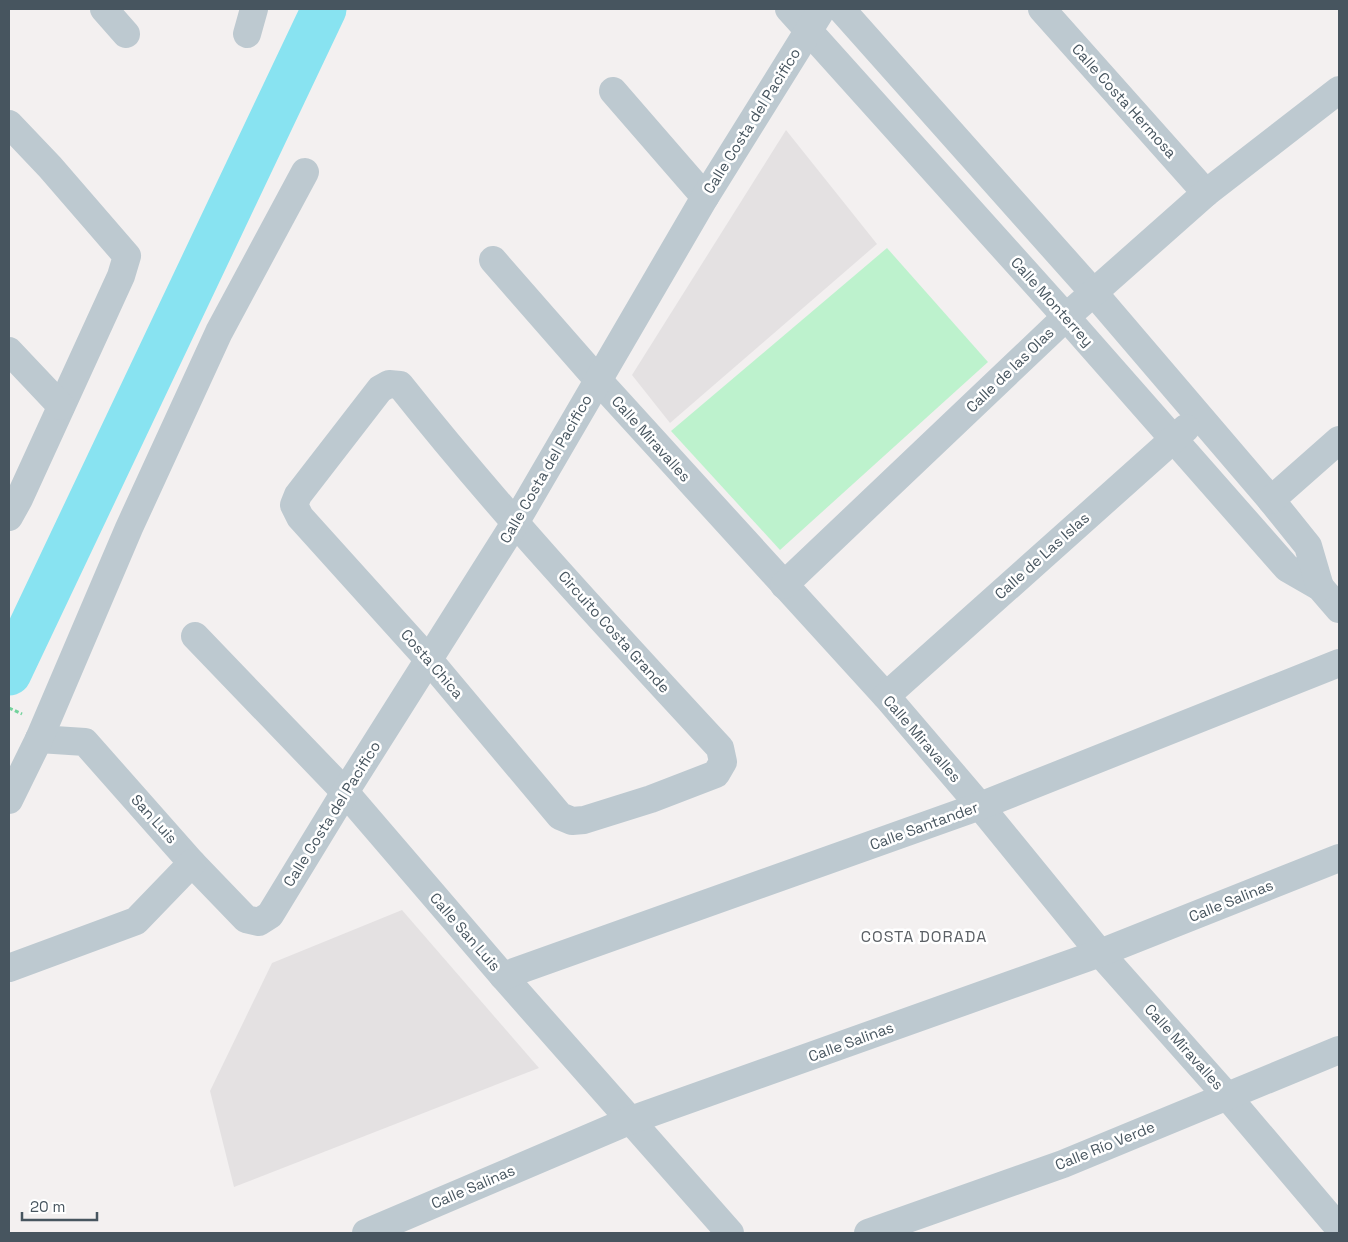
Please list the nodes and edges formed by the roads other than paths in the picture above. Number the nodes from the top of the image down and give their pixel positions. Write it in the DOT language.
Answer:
graph roads {
  1 [pos="104,9"];
  2 [pos="789,9"];
  3 [pos="841,9"];
  4 [pos="1042,9"];
  5 [pos="816,20"];
  6 [pos="126,34"];
  7 [pos="1339,90"];
  8 [pos="614,91"];
  9 [pos="9,124"];
  10 [pos="305,172"];
  11 [pos="1206,193"];
  12 [pos="705,197"];
  13 [pos="493,260"];
  14 [pos="1094,293"];
  15 [pos="1066,317"];
  16 [pos="9,352"];
  17 [pos="598,380"];
  18 [pos="389,384"];
  19 [pos="61,406"];
  20 [pos="1198,417"];
  21 [pos="1172,440"];
  22 [pos="1339,440"];
  23 [pos="1271,500"];
  24 [pos="9,517"];
  25 [pos="515,523"];
  26 [pos="784,585"];
  27 [pos="1320,587"];
  28 [pos="1339,609"];
  29 [pos="195,636"];
  30 [pos="429,660"];
  31 [pos="1339,663"];
  32 [pos="886,696"];
  33 [pos="39,739"];
  34 [pos="345,792"];
  35 [pos="9,800"];
  36 [pos="980,806"];
  37 [pos="572,821"];
  38 [pos="1339,858"];
  39 [pos="192,863"];
  40 [pos="259,922"];
  41 [pos="1100,953"];
  42 [pos="9,968"];
  43 [pos="503,976"];
  44 [pos="1339,1050"];
  45 [pos="1227,1096"];
  46 [pos="631,1120"];
  47 [pos="1339,1228"];
  48 [pos="366,1233"];
  49 [pos="730,1233"];
  50 [pos="868,1233"];
  1 -- 6 [label="street"];
  2 -- 5 [label="street, Calle Monterrey"];
  3 -- 14 [label="street, Calle Monterrey"];
  4 -- 11 [label="street, Calle Costa Hermosa"];
  5 -- 12 [label="street, Calle Costa del Pacifico"];
  5 -- 15 [label="street, Calle Monterrey"];
  7 -- 11 [label="street, Calle de las Olas"];
  8 -- 12 [label="street"];
  9 -- 19 [label="street"];
  10 -- 33 [label="street"];
  11 -- 14 [label="street, Calle de las Olas"];
  12 -- 17 [label="street, Calle Costa del Pacifico"];
  13 -- 17 [label="street, Calle Miravalles"];
  14 -- 15 [label="street, Calle de las Olas"];
  14 -- 20 [label="street, Calle Monterrey"];
  15 -- 21 [label="street, Calle Monterrey"];
  15 -- 26 [label="street, Calle de las Olas"];
  16 -- 19 [label="street"];
  17 -- 25 [label="street, Calle Costa del Pacifico"];
  17 -- 26 [label="street, Calle Miravalles"];
  18 -- 25 [label="street, Circuito Costa Grande"];
  18 -- 30 [label="street, Costa Chica"];
  19 -- 24 [label="street"];
  20 -- 21 [label="street, Calle de Las Islas"];
  20 -- 23 [label="street, Calle Monterrey"];
  21 -- 27 [label="street, Calle Monterrey"];
  21 -- 32 [label="street, Calle de Las Islas"];
  22 -- 23 [label="street"];
  23 -- 27 [label="street, Calle Monterrey"];
  25 -- 30 [label="street, Calle Costa del Pacifico"];
  25 -- 37 [label="street, Circuito Costa Grande"];
  26 -- 32 [label="street, Calle Miravalles"];
  27 -- 28 [label="street, Calle Monterrey"];
  29 -- 34 [label="street, Calle San Luis"];
  30 -- 34 [label="street, Calle Costa del Pacifico"];
  30 -- 37 [label="street, Costa Chica"];
  31 -- 36 [label="street, Calle Santander"];
  32 -- 36 [label="street, Calle Miravalles"];
  33 -- 35 [label="street"];
  33 -- 39 [label="street, San Luis"];
  34 -- 40 [label="street, Calle Costa del Pacifico"];
  34 -- 43 [label="street, Calle San Luis"];
  36 -- 41 [label="street, Calle Miravalles"];
  36 -- 43 [label="street, Calle Santander"];
  38 -- 41 [label="street, Calle Salinas"];
  39 -- 40 [label="street, San Luis"];
  39 -- 42 [label="street"];
  41 -- 45 [label="street, Calle Miravalles"];
  41 -- 46 [label="street, Calle Salinas"];
  43 -- 46 [label="street, Calle San Luis"];
  44 -- 45 [label="street, Calle Río Verde"];
  45 -- 47 [label="street, Calle Miravalles"];
  45 -- 50 [label="street, Calle Río Verde"];
  46 -- 48 [label="street, Calle Salinas"];
  46 -- 49 [label="street, Calle San Luis"];
}
